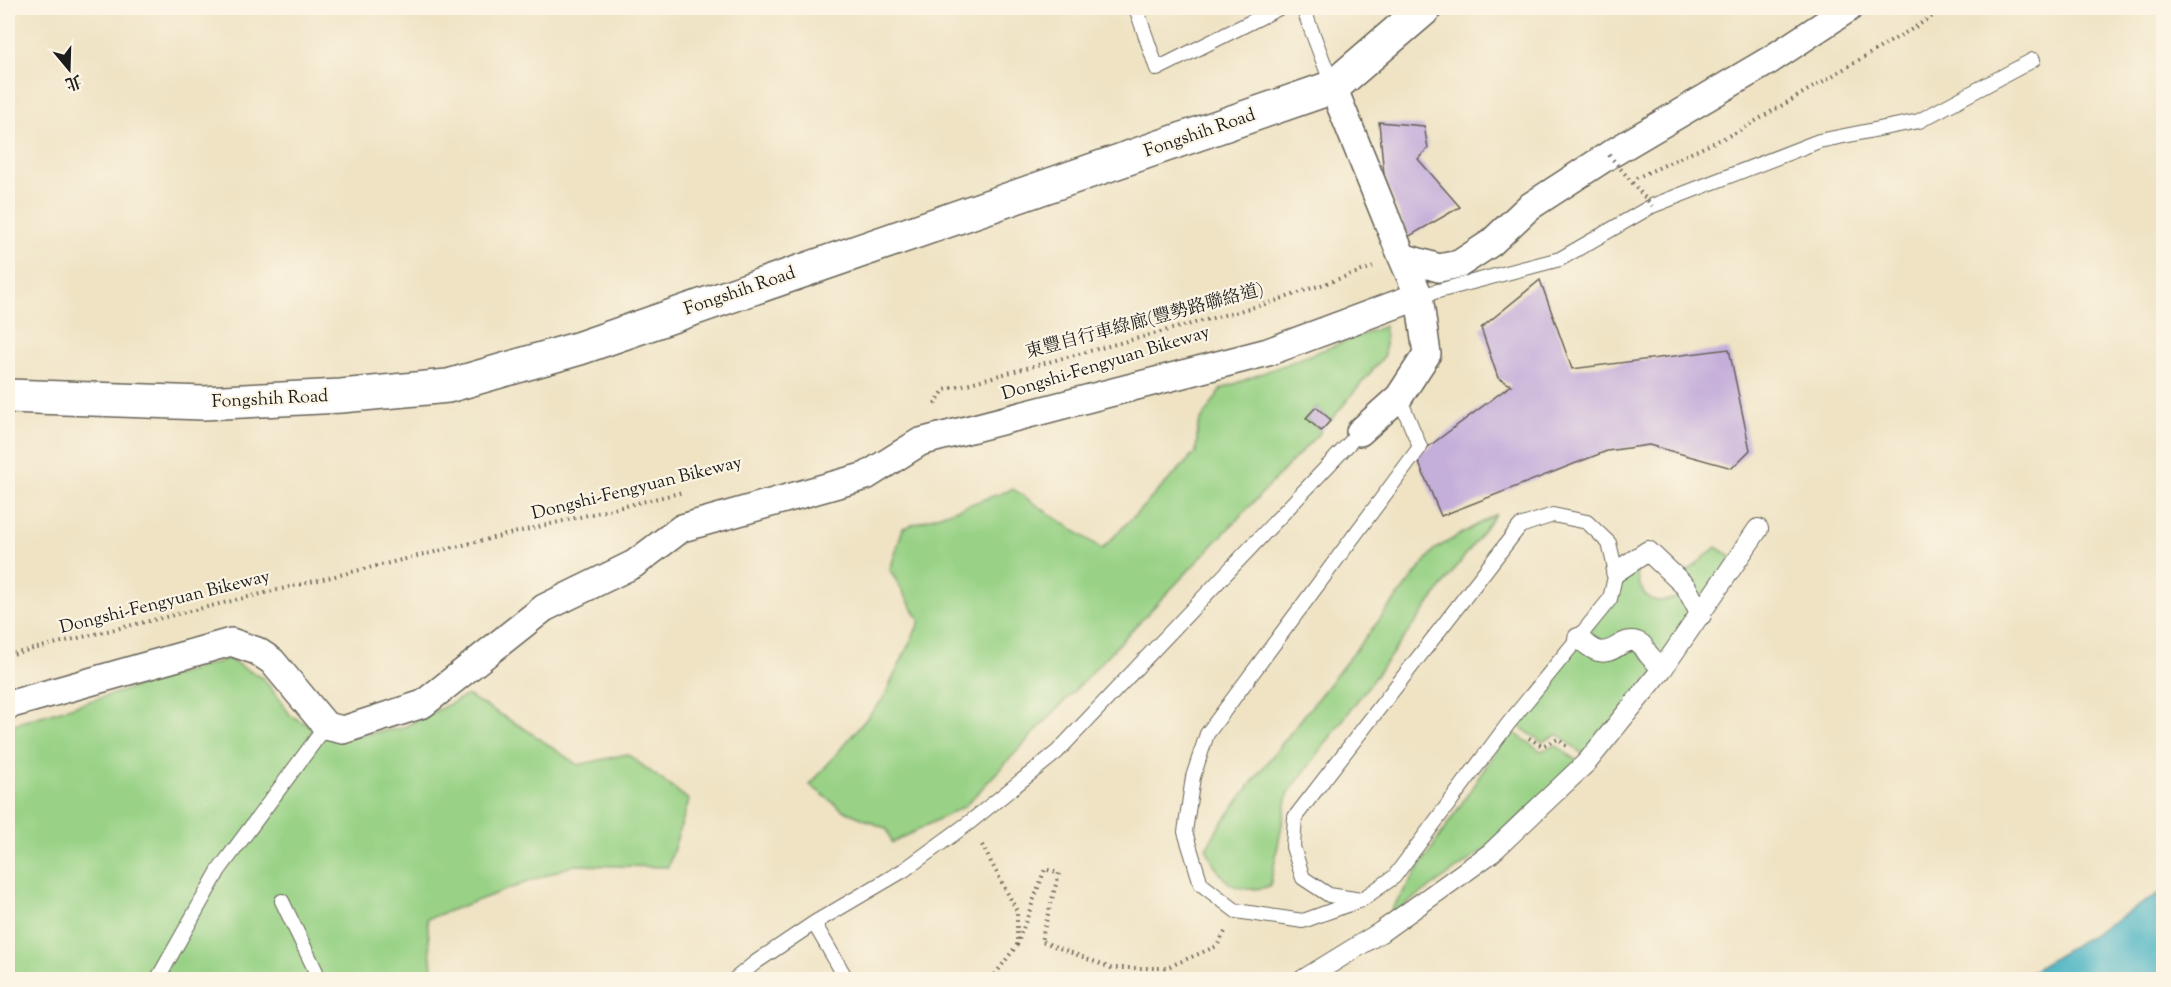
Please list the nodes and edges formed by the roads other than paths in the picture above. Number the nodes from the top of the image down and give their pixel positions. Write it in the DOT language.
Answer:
graph roads {
  1 [pos="1136,8"];
  2 [pos="1279,8"];
  3 [pos="1303,8"];
  4 [pos="1425,8"];
  5 [pos="1849,8"];
  6 [pos="2033,60"];
  7 [pos="1333,87"];
  8 [pos="1402,257"];
  9 [pos="1419,296"];
  10 [pos="8,396"];
  11 [pos="1399,397"];
  12 [pos="1360,432"];
  13 [pos="1758,529"];
  14 [pos="1616,572"];
  15 [pos="1701,615"];
  16 [pos="1578,638"];
  17 [pos="1663,668"];
  18 [pos="8,705"];
  19 [pos="326,726"];
  20 [pos="1361,900"];
  21 [pos="282,901"];
  22 [pos="814,923"];
  23 [pos="157,980"];
  24 [pos="320,980"];
  25 [pos="734,980"];
  26 [pos="847,980"];
  27 [pos="1303,980"];
  1 -- 2 [label="lane"];
  3 -- 7 [label="lane"];
  4 -- 7 [label="street, Fongshih Road"];
  5 -- 8 [label="street"];
  6 -- 9 [label="lane"];
  7 -- 8 [label="street"];
  7 -- 10 [label="street, Fongshih Road"];
  8 -- 9 [label="street"];
  9 -- 11 [label="street"];
  9 -- 19 [label="street"];
  11 -- 12 [label="street"];
  11 -- 20 [label="lane"];
  12 -- 22 [label="lane"];
  13 -- 15 [label="street"];
  14 -- 15 [label="street"];
  14 -- 16 [label="lane"];
  14 -- 20 [label="lane"];
  15 -- 17 [label="street"];
  16 -- 17 [label="street"];
  16 -- 20 [label="lane"];
  17 -- 27 [label="street"];
  18 -- 19 [label="street"];
  19 -- 23 [label="lane"];
  21 -- 24 [label="lane"];
  22 -- 25 [label="lane"];
  22 -- 26 [label="lane"];
}
